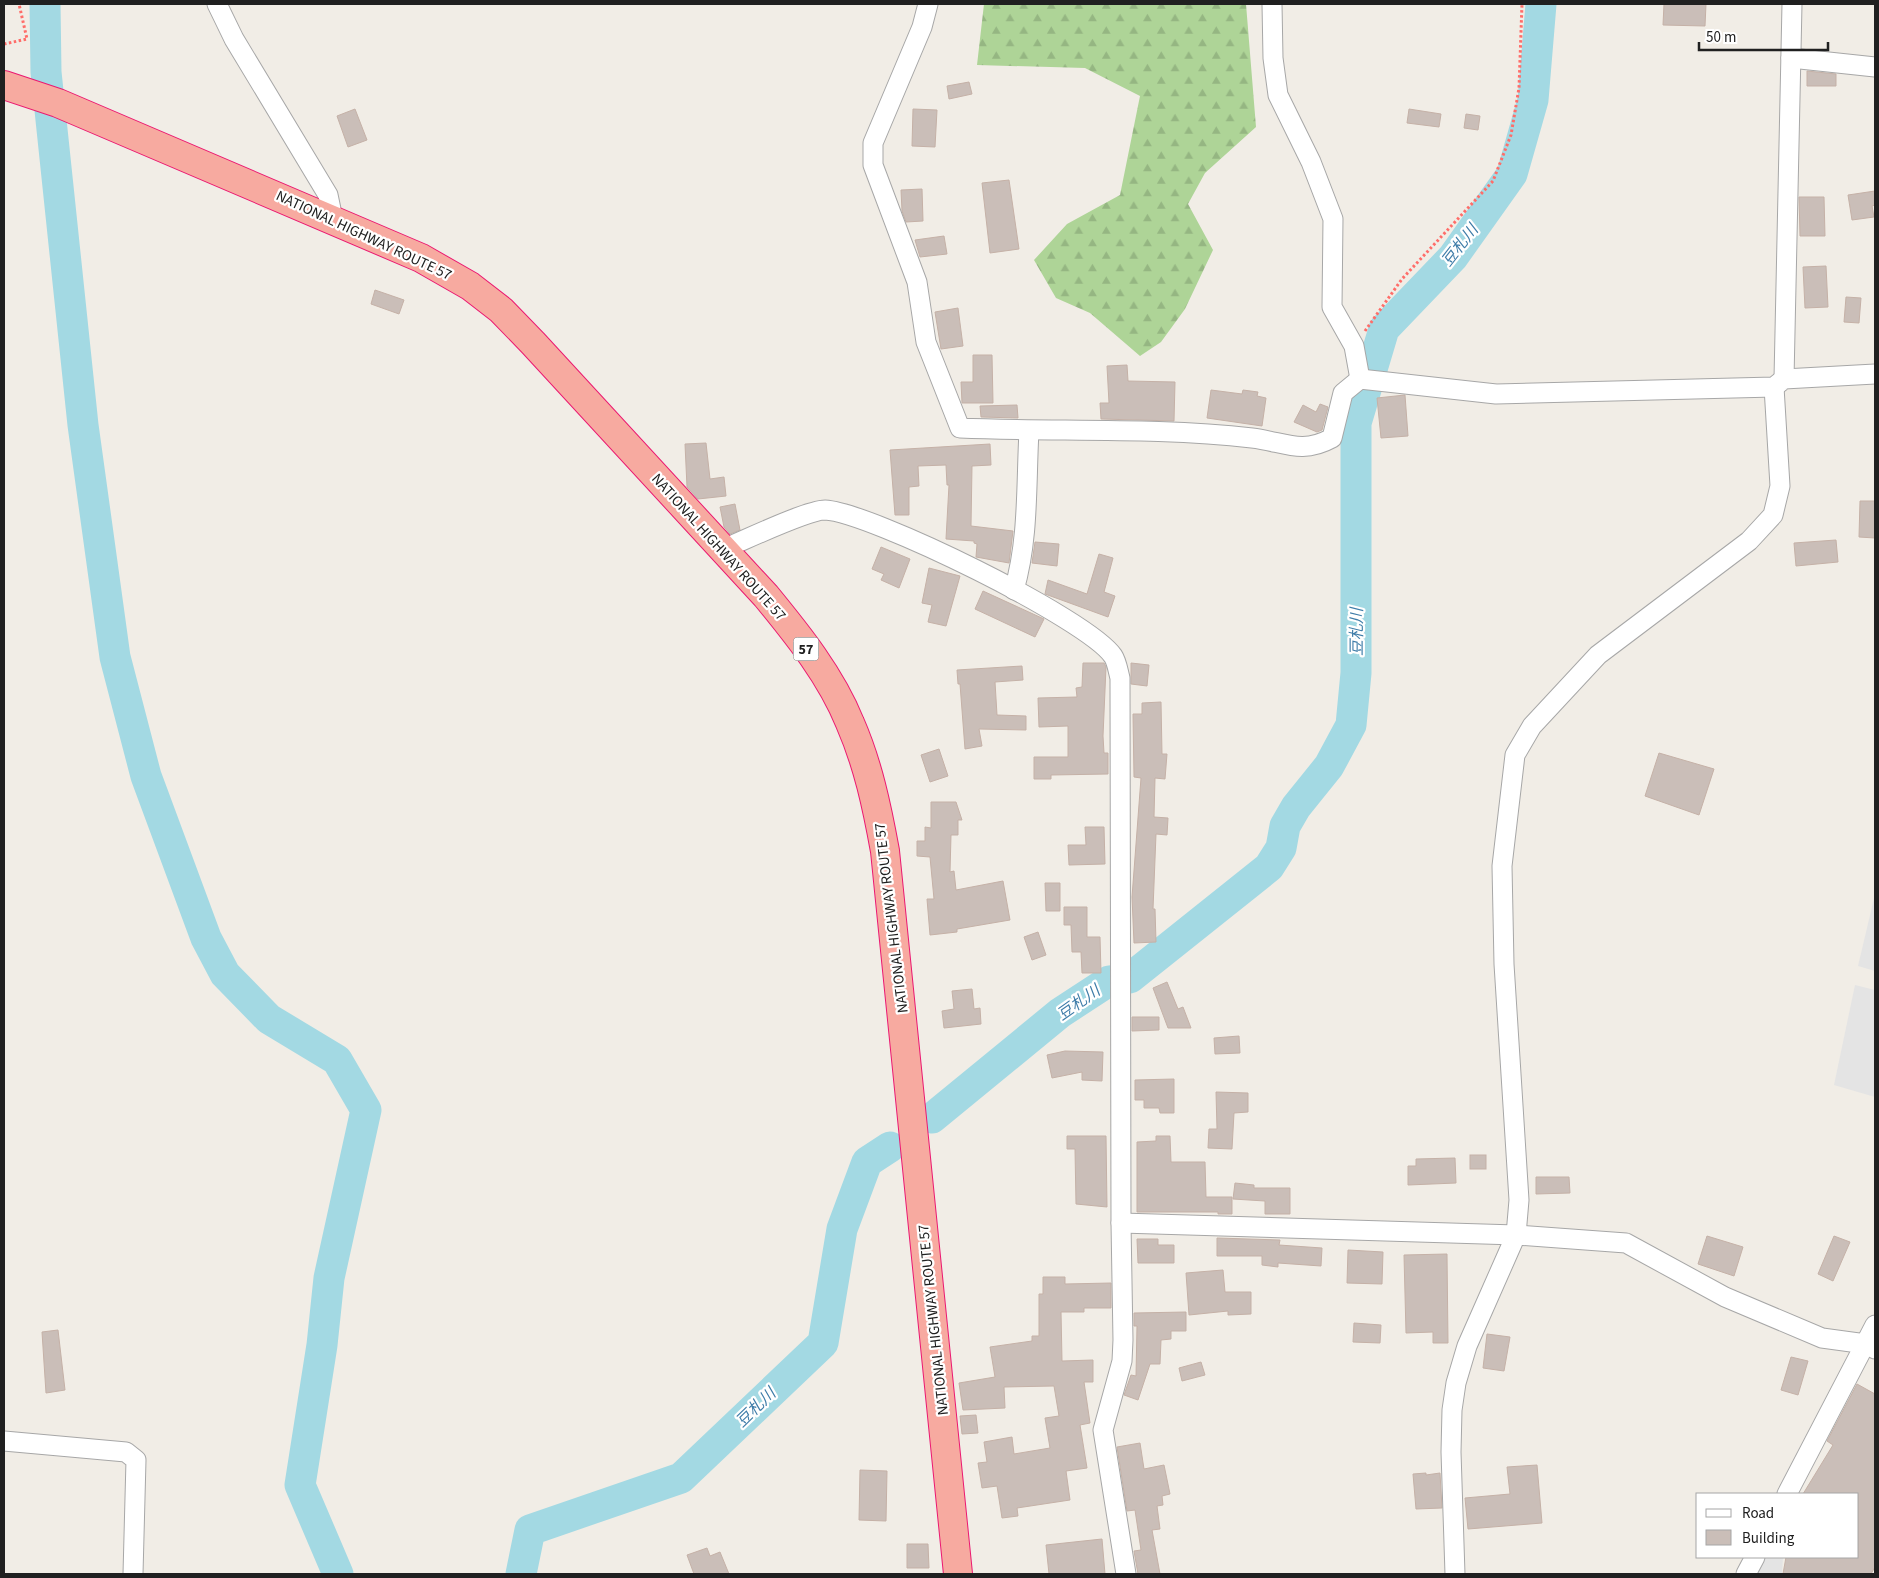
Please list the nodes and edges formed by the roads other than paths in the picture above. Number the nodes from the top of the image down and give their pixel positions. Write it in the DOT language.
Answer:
graph roads {
  1 [pos="217,4"];
  2 [pos="928,4"];
  3 [pos="1272,4"];
  4 [pos="1792,4"];
  5 [pos="1791,58"];
  6 [pos="1875,67"];
  7 [pos="15,89"];
  8 [pos="333,219"];
  9 [pos="1875,374"];
  10 [pos="1360,379"];
  11 [pos="1779,383"];
  12 [pos="1029,431"];
  13 [pos="722,550"];
  14 [pos="1014,590"];
  15 [pos="1121,1223"];
  16 [pos="1516,1235"];
  17 [pos="1875,1325"];
  18 [pos="1871,1347"];
  19 [pos="4,1441"];
  20 [pos="1788,1493"];
  21 [pos="1754,1558"];
  22 [pos="133,1574"];
  23 [pos="958,1574"];
  24 [pos="1126,1574"];
  25 [pos="1455,1574"];
  26 [pos="1746,1574"];
  1 -- 8 [label="street"];
  2 -- 12 [label="street"];
  3 -- 10 [label="street"];
  4 -- 5 [label="street"];
  5 -- 6 [label="street"];
  5 -- 11 [label="street"];
  7 -- 8 [label="highway, NATIONAL HIGHWAY ROUTE 57 / 57"];
  8 -- 13 [label="highway, NATIONAL HIGHWAY ROUTE 57 / 57"];
  9 -- 11 [label="street"];
  10 -- 11 [label="street"];
  10 -- 12 [label="street"];
  11 -- 16 [label="street"];
  12 -- 14 [label="street"];
  13 -- 14 [label="street"];
  13 -- 23 [label="highway, NATIONAL HIGHWAY ROUTE 57 / 57"];
  14 -- 15 [label="street"];
  15 -- 16 [label="street"];
  15 -- 24 [label="street"];
  16 -- 18 [label="street"];
  16 -- 25 [label="street"];
  17 -- 18 [label="street"];
  18 -- 20 [label="street"];
  19 -- 22 [label="street"];
  21 -- 26 [label="street"];
}
